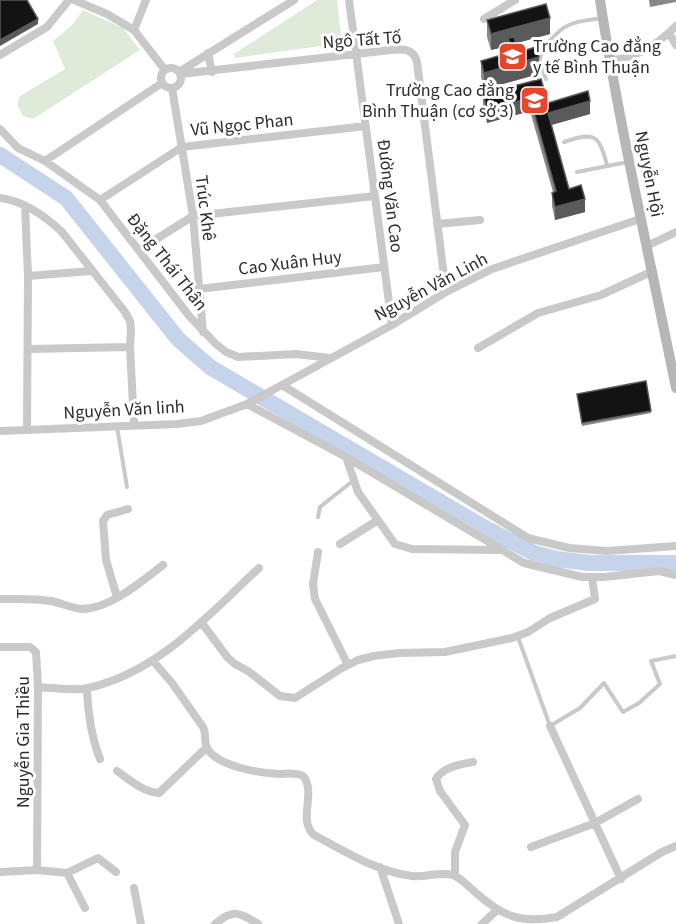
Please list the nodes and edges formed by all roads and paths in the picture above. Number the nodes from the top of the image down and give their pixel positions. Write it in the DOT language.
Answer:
graph roads {
  1 [pos="71,0"];
  2 [pos="146,0"];
  3 [pos="294,0"];
  4 [pos="349,0"];
  5 [pos="515,0"];
  6 [pos="600,0"];
  7 [pos="603,18"];
  8 [pos="484,19"];
  9 [pos="676,26"];
  10 [pos="134,30"];
  11 [pos="669,33"];
  12 [pos="676,45"];
  13 [pos="208,53"];
  14 [pos="356,54"];
  15 [pos="0,55"];
  16 [pos="610,60"];
  17 [pos="165,70"];
  18 [pos="212,72"];
  19 [pos="179,73"];
  20 [pos="546,79"];
  21 [pos="162,82"];
  22 [pos="172,88"];
  23 [pos="366,126"];
  24 [pos="0,129"];
  25 [pos="564,142"];
  26 [pos="182,147"];
  27 [pos="45,161"];
  28 [pos="629,161"];
  29 [pos="607,165"];
  30 [pos="577,172"];
  31 [pos="375,195"];
  32 [pos="0,198"];
  33 [pos="100,200"];
  34 [pos="25,206"];
  35 [pos="193,216"];
  36 [pos="640,219"];
  37 [pos="480,220"];
  38 [pos="438,224"];
  39 [pos="676,232"];
  40 [pos="647,246"];
  41 [pos="140,250"];
  42 [pos="384,267"];
  43 [pos="91,271"];
  44 [pos="652,271"];
  45 [pos="28,276"];
  46 [pos="199,289"];
  47 [pos="446,292"];
  48 [pos="392,325"];
  49 [pos="203,332"];
  50 [pos="130,347"];
  51 [pos="478,348"];
  52 [pos="28,349"];
  53 [pos="330,358"];
  54 [pos="282,385"];
  55 [pos="676,388"];
  56 [pos="247,404"];
  57 [pos="134,425"];
  58 [pos="117,426"];
  59 [pos="27,430"];
  60 [pos="0,431"];
  61 [pos="346,457"];
  62 [pos="355,480"];
  63 [pos="127,487"];
  64 [pos="128,508"];
  65 [pos="318,517"];
  66 [pos="378,520"];
  67 [pos="340,544"];
  68 [pos="676,546"];
  69 [pos="501,550"];
  70 [pos="318,552"];
  71 [pos="163,565"];
  72 [pos="259,568"];
  73 [pos="676,575"];
  74 [pos="592,577"];
  75 [pos="117,597"];
  76 [pos="0,599"];
  77 [pos="201,622"];
  78 [pos="518,636"];
  79 [pos="0,647"];
  80 [pos="676,656"];
  81 [pos="154,662"];
  82 [pos="348,665"];
  83 [pos="38,687"];
  84 [pos="87,689"];
  85 [pos="550,726"];
  86 [pos="207,747"];
  87 [pos="100,759"];
  88 [pos="473,762"];
  89 [pos="117,771"];
  90 [pos="638,799"];
  91 [pos="595,824"];
  92 [pos="676,846"];
  93 [pos="531,847"];
  94 [pos="380,867"];
  95 [pos="37,870"];
  96 [pos="0,872"];
  97 [pos="116,872"];
  98 [pos="67,873"];
  99 [pos="455,876"];
  100 [pos="621,879"];
  101 [pos="134,888"];
  102 [pos="85,908"];
  103 [pos="496,911"];
  104 [pos="551,922"];
  105 [pos="141,924"];
  106 [pos="215,924"];
  107 [pos="258,924"];
  108 [pos="399,924"];
  109 [pos="482,924"];
  1 -- 10 [label="street"];
  1 -- 15 [label="street"];
  2 -- 10 [label="street"];
  3 -- 13 [label="street"];
  4 -- 14 [label="street, Đường Văn Cao"];
  5 -- 8 [label="street"];
  6 -- 7 [label="street, Nguyễn Hội"];
  7 -- 16 [label="street, Nguyễn Hội"];
  7 -- 20 [label="lane"];
  9 -- 11 [label="street"];
  10 -- 17 [label="street"];
  11 -- 12 [label="street"];
  11 -- 16 [label="street"];
  13 -- 18 [label="street"];
  13 -- 19 [label="street"];
  14 -- 18 [label="street, Ngô Tất Tố"];
  14 -- 23 [label="street, Đường Văn Cao"];
  14 -- 38 [label="street, Ngô Tất Tố"];
  16 -- 28 [label="street, Nguyễn Hội"];
  17 -- 19 [label="street"];
  17 -- 21 [label="street"];
  18 -- 19 [label="street, Ngô Tất Tố"];
  19 -- 22 [label="street"];
  21 -- 22 [label="street"];
  21 -- 27 [label="street"];
  22 -- 26 [label="street, Trúc Khê"];
  23 -- 26 [label="street, Vũ Ngọc Phan"];
  23 -- 31 [label="street, Đường Văn Cao"];
  24 -- 27 [label="street, Đặng Thái Thân"];
  25 -- 29 [label="lane"];
  26 -- 33 [label="street, Vũ Ngọc Phan"];
  26 -- 35 [label="street, Trúc Khê"];
  27 -- 33 [label="street, Đặng Thái Thân"];
  28 -- 29 [label="lane"];
  28 -- 36 [label="street, Nguyễn Hội"];
  29 -- 30 [label="lane"];
  31 -- 35 [label="street"];
  31 -- 42 [label="street, Đường Văn Cao"];
  32 -- 34 [label="street"];
  33 -- 41 [label="street, Đặng Thái Thân"];
  34 -- 43 [label="street"];
  34 -- 45 [label="street"];
  35 -- 41 [label="street"];
  35 -- 46 [label="street, Trúc Khê"];
  36 -- 40 [label="street, Nguyễn Hội"];
  36 -- 47 [label="street, Nguyễn Văn Linh"];
  37 -- 38 [label="street"];
  38 -- 47 [label="street, Ngô Tất Tố"];
  39 -- 40 [label="street"];
  40 -- 44 [label="street, Nguyễn Hội"];
  41 -- 49 [label="street, Đặng Thái Thân"];
  42 -- 46 [label="street, Cao Xuân Huy"];
  42 -- 48 [label="street, Đường Văn Cao"];
  43 -- 45 [label="street"];
  43 -- 50 [label="street"];
  44 -- 51 [label="street"];
  44 -- 55 [label="street, Nguyễn Hội"];
  45 -- 52 [label="street"];
  46 -- 49 [label="street, Trúc Khê"];
  47 -- 48 [label="street, Nguyễn Văn Linh"];
  48 -- 53 [label="street, Nguyễn Văn Linh"];
  49 -- 53 [label="street, Đặng Thái Thân"];
  50 -- 52 [label="street"];
  50 -- 57 [label="street"];
  52 -- 59 [label="street"];
  53 -- 54 [label="street, Nguyễn Văn Linh"];
  54 -- 56 [label="street, Nguyễn Văn Linh"];
  54 -- 68 [label="street"];
  56 -- 57 [label="street, Nguyễn Văn linh"];
  56 -- 61 [label="street"];
  57 -- 58 [label="street, Nguyễn Văn linh"];
  58 -- 59 [label="street, Nguyễn Văn linh"];
  58 -- 63 [label="lane"];
  59 -- 60 [label="street, Nguyễn Văn linh"];
  61 -- 62 [label="street"];
  61 -- 69 [label="street"];
  62 -- 65 [label="lane"];
  62 -- 66 [label="street"];
  64 -- 75 [label="street"];
  66 -- 67 [label="street"];
  66 -- 69 [label="street"];
  69 -- 74 [label="street"];
  70 -- 82 [label="street"];
  71 -- 75 [label="street"];
  72 -- 77 [label="street"];
  73 -- 74 [label="street"];
  74 -- 78 [label="street"];
  75 -- 76 [label="street"];
  77 -- 81 [label="street"];
  77 -- 82 [label="street"];
  78 -- 82 [label="street"];
  78 -- 85 [label="lane"];
  79 -- 83 [label="street, Nguyễn Gia Thiều"];
  80 -- 85 [label="lane"];
  81 -- 84 [label="street"];
  81 -- 86 [label="street"];
  83 -- 84 [label="street"];
  83 -- 95 [label="street, Nguyễn Gia Thiều"];
  84 -- 87 [label="street"];
  85 -- 91 [label="street"];
  86 -- 89 [label="street"];
  86 -- 94 [label="street"];
  88 -- 99 [label="street"];
  90 -- 91 [label="street"];
  91 -- 93 [label="street"];
  91 -- 100 [label="street"];
  92 -- 100 [label="street"];
  94 -- 99 [label="street"];
  94 -- 108 [label="street"];
  95 -- 96 [label="street"];
  95 -- 98 [label="street"];
  97 -- 98 [label="street"];
  98 -- 102 [label="street"];
  99 -- 103 [label="street"];
  100 -- 104 [label="street"];
  101 -- 105 [label="street"];
  103 -- 104 [label="street"];
  103 -- 109 [label="street"];
  106 -- 107 [label="street"];
}
